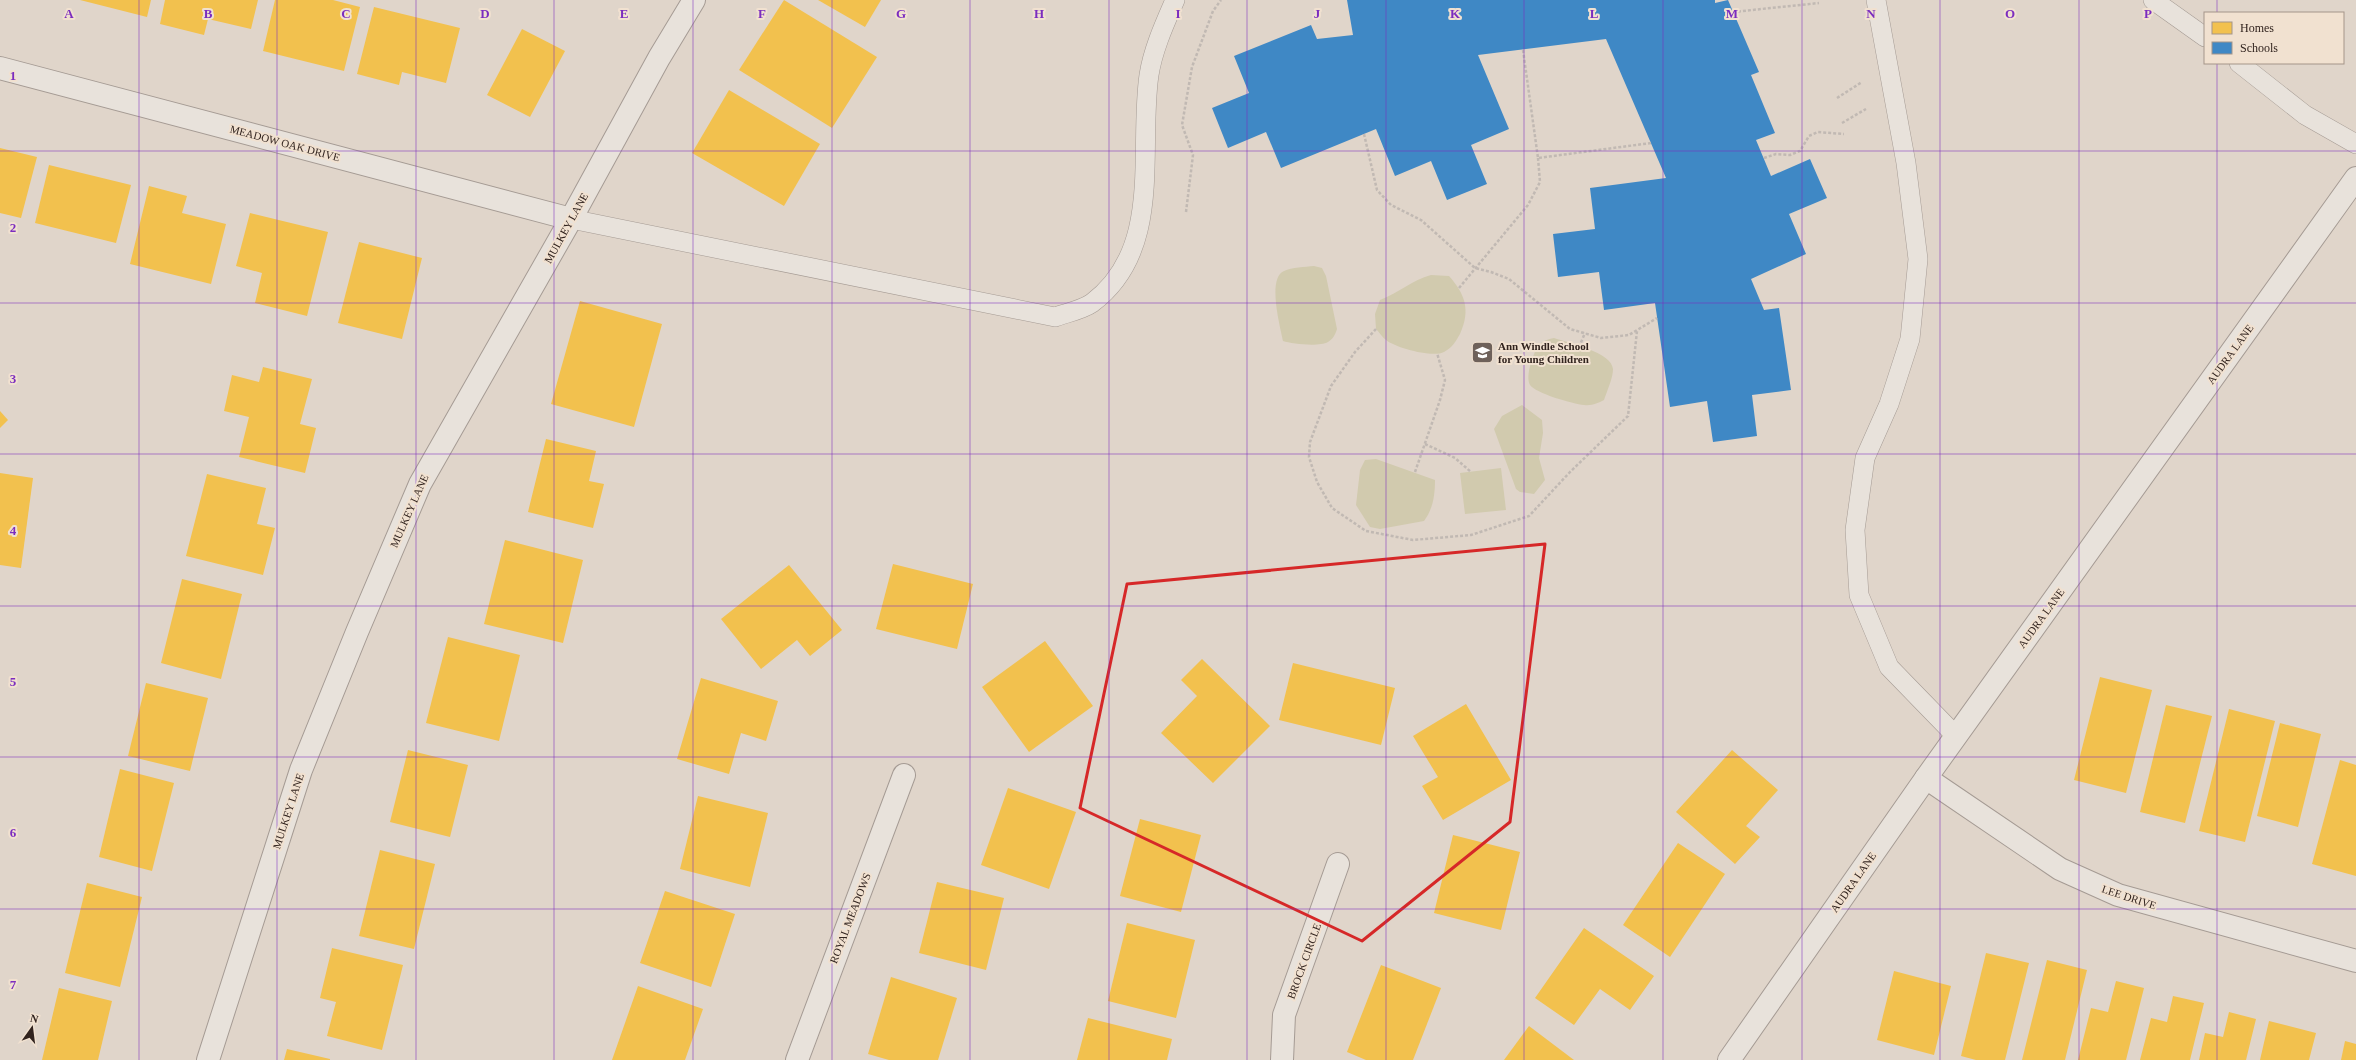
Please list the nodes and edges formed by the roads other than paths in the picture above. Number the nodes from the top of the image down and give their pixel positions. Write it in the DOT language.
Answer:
graph roads {
  1 [pos="694,0"];
  2 [pos="1175,0"];
  3 [pos="1876,0"];
  4 [pos="2153,0"];
  5 [pos="2204,36"];
  6 [pos="2239,64"];
  7 [pos="0,68"];
  8 [pos="2356,144"];
  9 [pos="2356,178"];
  10 [pos="571,219"];
  11 [pos="1956,736"];
  12 [pos="904,775"];
  13 [pos="1926,778"];
  14 [pos="1338,864"];
  15 [pos="2356,961"];
  16 [pos="208,1060"];
  17 [pos="797,1060"];
  18 [pos="1282,1060"];
  19 [pos="1729,1060"];
  1 -- 10 [label="street, MULKEY LANE"];
  2 -- 10 [label="lane"];
  3 -- 11 [label="lane"];
  4 -- 5 [label="lane"];
  6 -- 8 [label="lane"];
  7 -- 10 [label="street, MEADOW OAK DRIVE"];
  9 -- 11 [label="street, AUDRA LANE"];
  10 -- 16 [label="street, MULKEY LANE"];
  11 -- 13 [label="street, AUDRA LANE"];
  12 -- 17 [label="street, ROYAL MEADOWS"];
  13 -- 15 [label="street, LEE DRIVE"];
  13 -- 19 [label="street, AUDRA LANE"];
  14 -- 18 [label="street, BROCK CIRCLE"];
}
